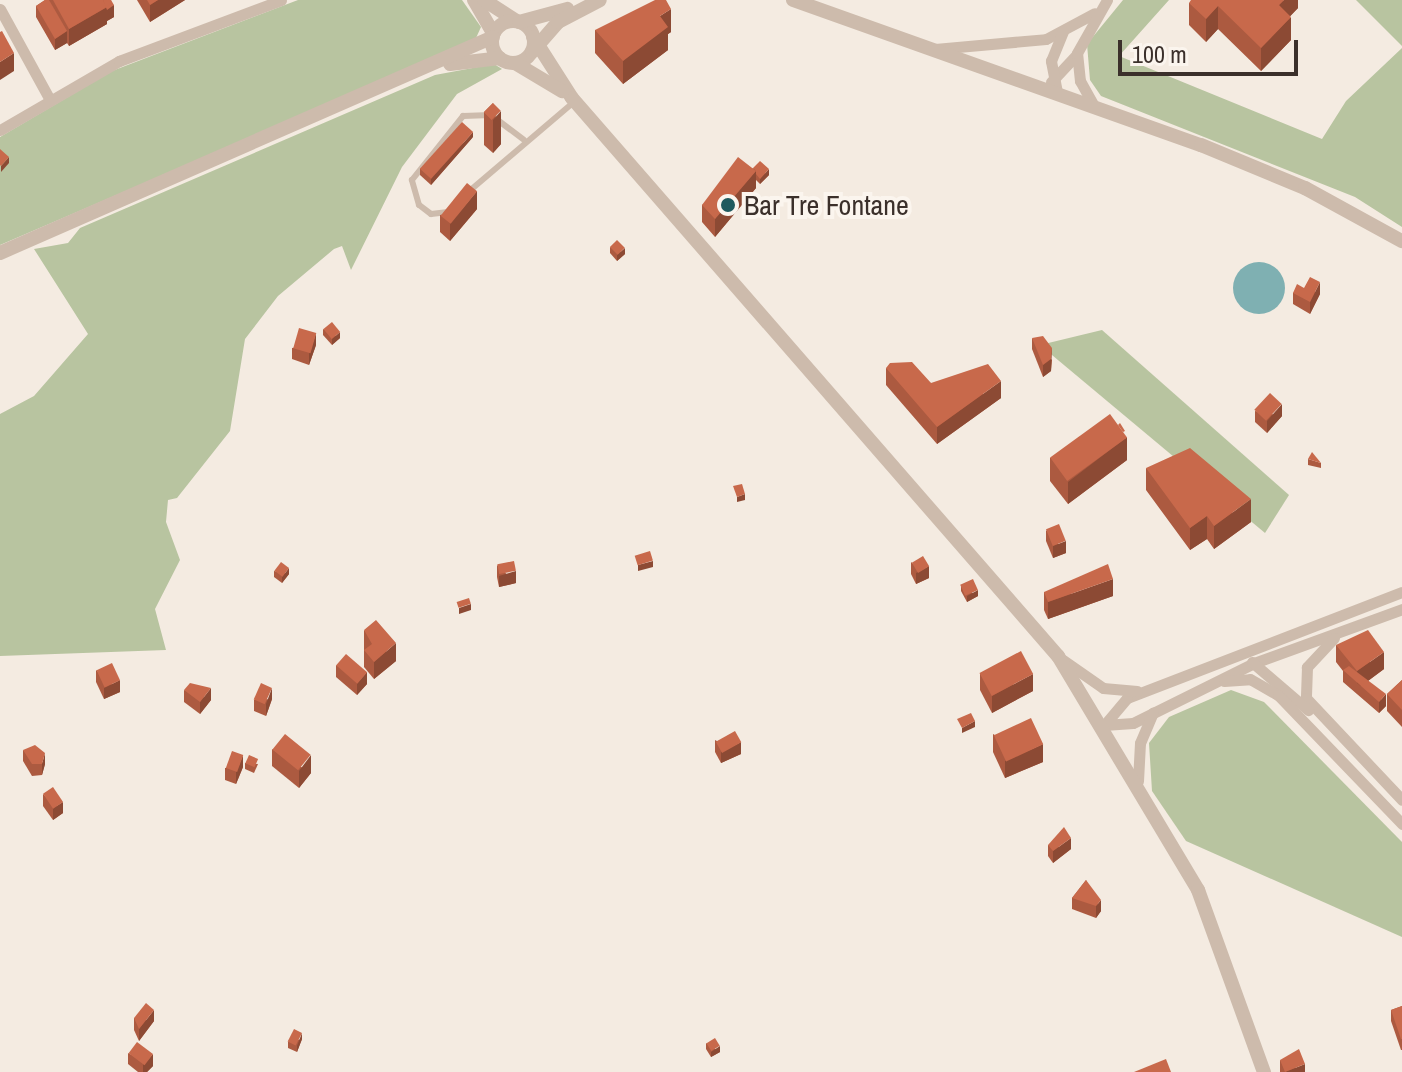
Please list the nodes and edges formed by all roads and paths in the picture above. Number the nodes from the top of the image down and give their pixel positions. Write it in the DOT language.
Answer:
graph roads {
  1 [pos="281,0"];
  2 [pos="474,0"];
  3 [pos="484,0"];
  4 [pos="585,0"];
  5 [pos="600,0"];
  6 [pos="793,0"];
  7 [pos="1107,0"];
  8 [pos="0,9"];
  9 [pos="1095,13"];
  10 [pos="518,22"];
  11 [pos="1064,31"];
  12 [pos="494,35"];
  13 [pos="534,46"];
  14 [pos="935,49"];
  15 [pos="1077,53"];
  16 [pos="500,58"];
  17 [pos="515,63"];
  18 [pos="434,67"];
  19 [pos="1051,86"];
  20 [pos="49,98"];
  21 [pos="574,100"];
  22 [pos="1094,106"];
  23 [pos="0,130"];
  24 [pos="524,140"];
  25 [pos="1402,241"];
  26 [pos="0,253"];
  27 [pos="1402,592"];
  28 [pos="1402,609"];
  29 [pos="1337,634"];
  30 [pos="1290,636"];
  31 [pos="1058,656"];
  32 [pos="1254,663"];
  33 [pos="1213,666"];
  34 [pos="1212,683"];
  35 [pos="1150,690"];
  36 [pos="1278,695"];
  37 [pos="1153,713"];
  38 [pos="1104,725"];
  39 [pos="1333,731"];
  40 [pos="1138,781"];
  41 [pos="1402,800"];
  42 [pos="1402,824"];
  43 [pos="1264,1072"];
  1 -- 20 [label="street"];
  2 -- 12 [label="street"];
  3 -- 10 [label="street"];
  4 -- 10 [label="street"];
  5 -- 13 [label="street"];
  6 -- 14 [label="street"];
  7 -- 9 [label="street"];
  8 -- 20 [label="street"];
  9 -- 11 [label="street"];
  9 -- 15 [label="street"];
  10 -- 12 [label="street"];
  10 -- 13 [label="street"];
  11 -- 14 [label="street"];
  11 -- 19 [label="street"];
  12 -- 16 [label="street"];
  12 -- 18 [label="street"];
  13 -- 17 [label="street"];
  13 -- 21 [label="street"];
  14 -- 19 [label="street"];
  15 -- 19 [label="street"];
  15 -- 22 [label="street"];
  16 -- 17 [label="street"];
  16 -- 18 [label="street"];
  17 -- 21 [label="street"];
  18 -- 26 [label="street"];
  19 -- 22 [label="street"];
  20 -- 23 [label="street"];
  21 -- 24 [label="lane"];
  21 -- 31 [label="street"];
  22 -- 25 [label="street"];
  24 -- 24 [label="lane"];
  27 -- 30 [label="street"];
  28 -- 29 [label="street"];
  29 -- 32 [label="street"];
  29 -- 39 [label="street"];
  30 -- 32 [label="street"];
  30 -- 33 [label="street"];
  31 -- 35 [label="street"];
  31 -- 38 [label="street"];
  32 -- 33 [label="street"];
  32 -- 34 [label="street"];
  32 -- 36 [label="street"];
  32 -- 39 [label="street"];
  33 -- 35 [label="street"];
  34 -- 36 [label="street"];
  34 -- 37 [label="street"];
  35 -- 38 [label="street"];
  36 -- 42 [label="street"];
  37 -- 38 [label="street"];
  37 -- 40 [label="street"];
  38 -- 40 [label="street"];
  39 -- 41 [label="street"];
  40 -- 43 [label="street"];
}
